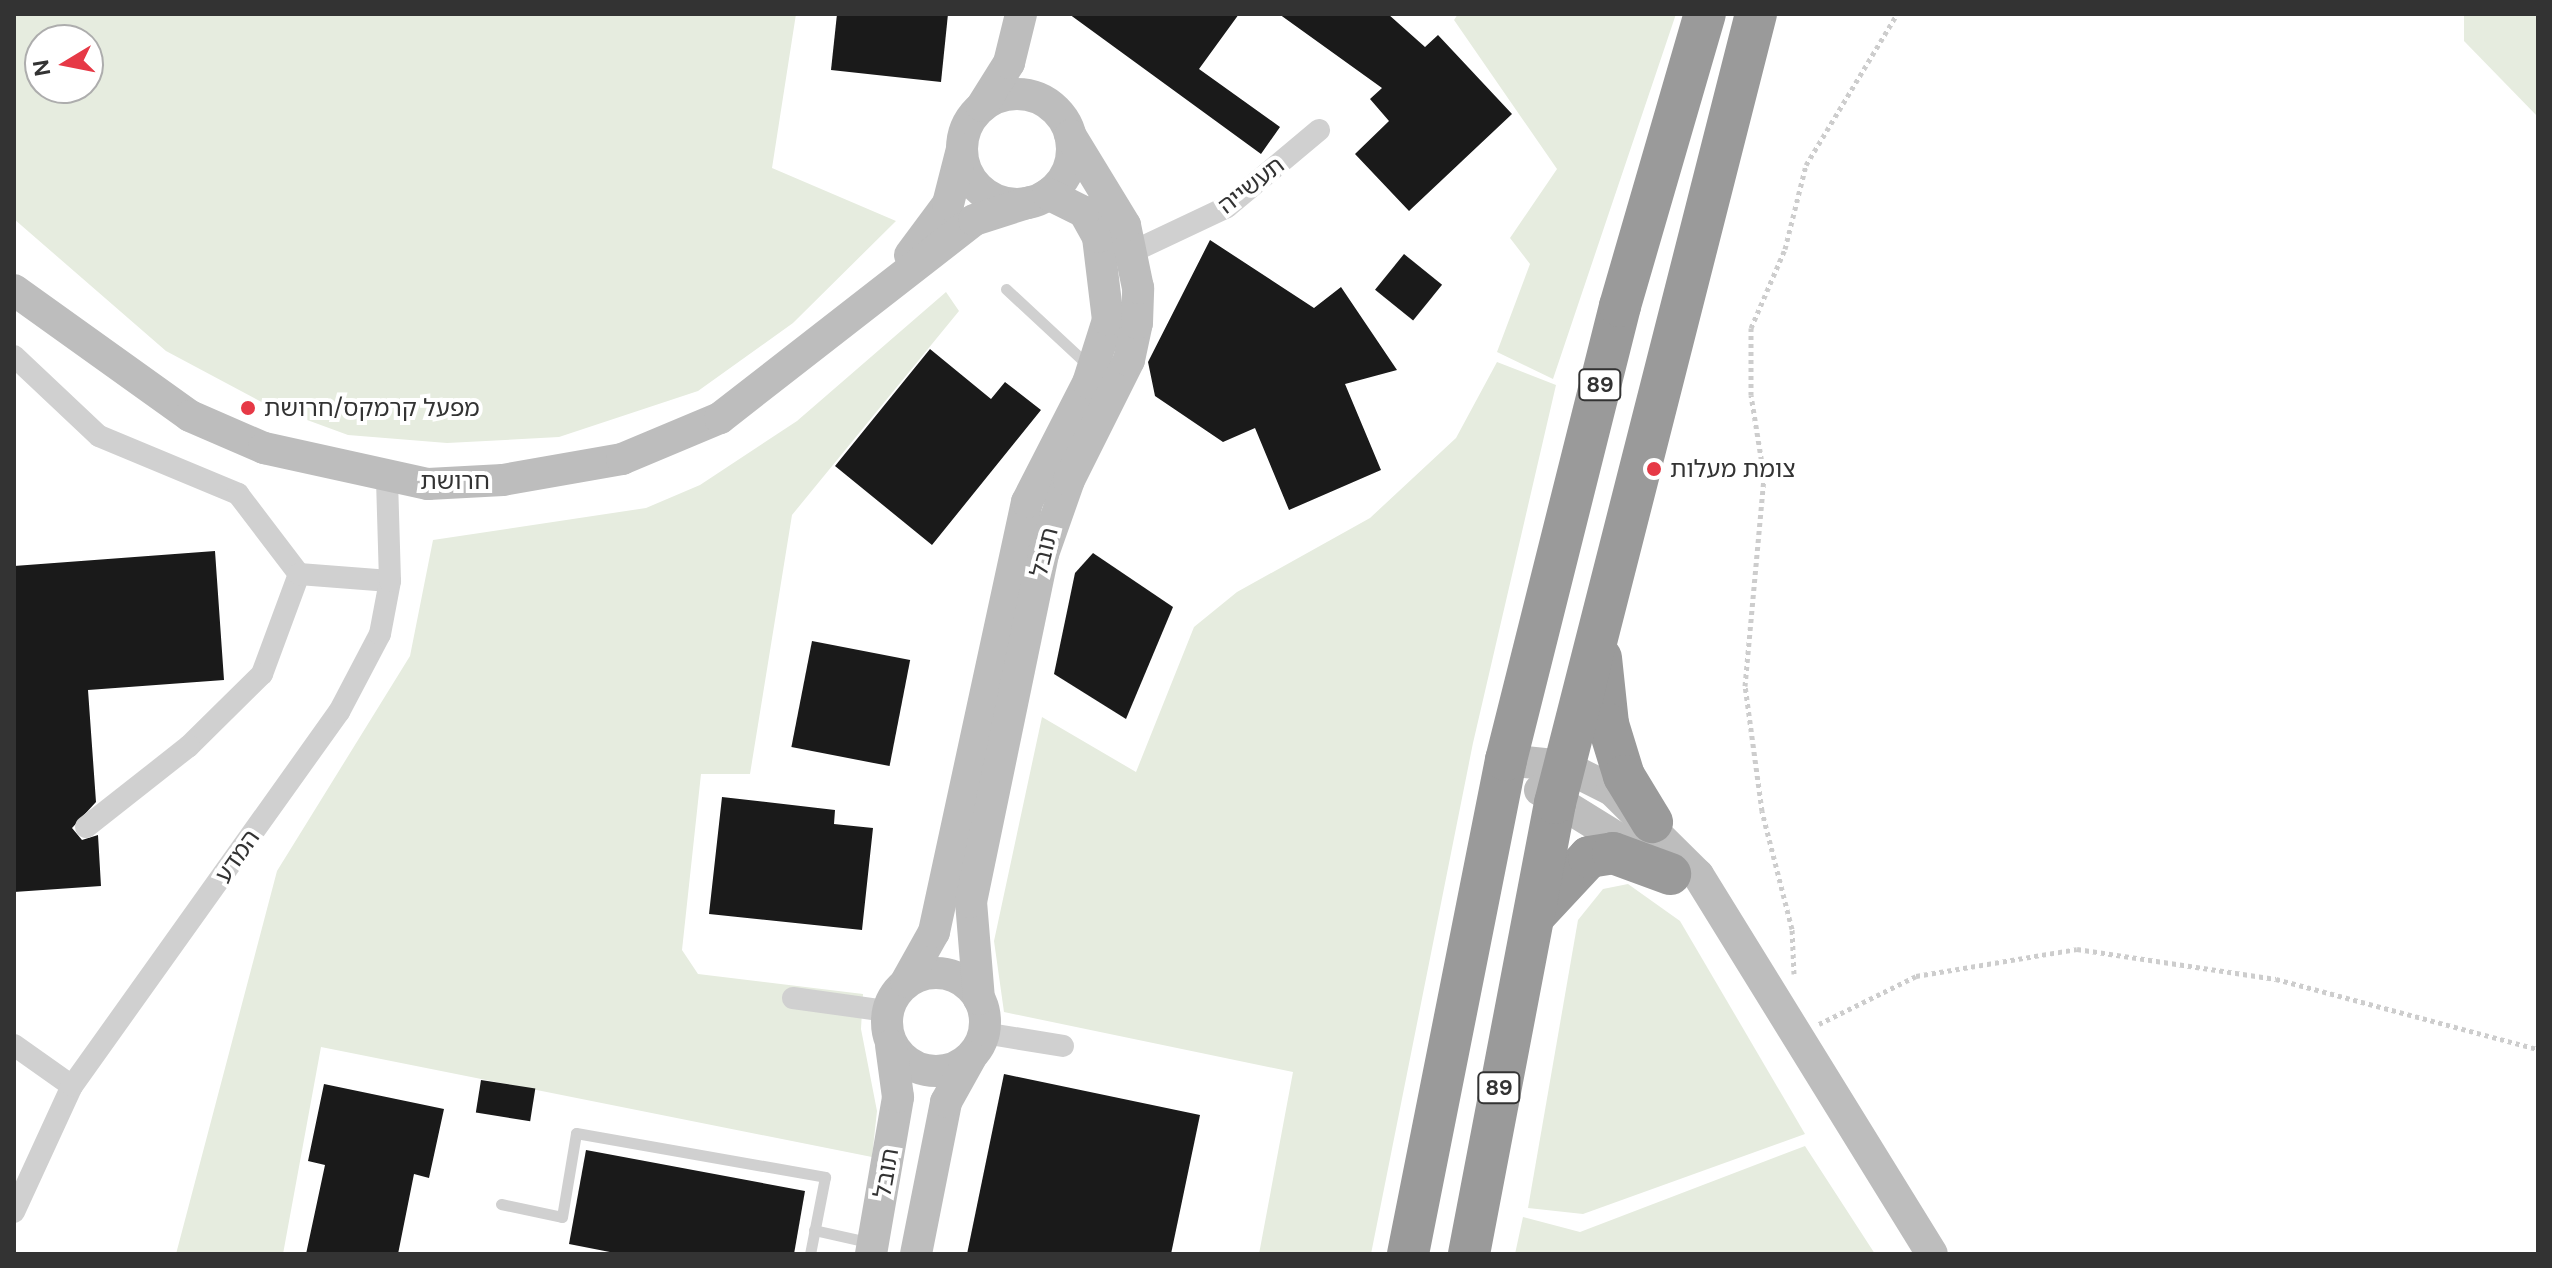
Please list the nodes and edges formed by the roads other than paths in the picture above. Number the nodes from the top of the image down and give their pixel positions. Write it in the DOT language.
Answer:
graph roads {
  1 [pos="1705,14"];
  2 [pos="1756,14"];
  3 [pos="1021,21"];
  4 [pos="982,106"];
  5 [pos="1053,106"];
  6 [pos="1319,130"];
  7 [pos="1070,135"];
  8 [pos="962,149"];
  9 [pos="1039,198"];
  10 [pos="1134,251"];
  11 [pos="887,281"];
  12 [pos="1006,289"];
  13 [pos="14,290"];
  14 [pos="14,356"];
  15 [pos="1093,370"];
  16 [pos="387,477"];
  17 [pos="299,574"];
  18 [pos="390,581"];
  19 [pos="1598,625"];
  20 [pos="1506,760"];
  21 [pos="1560,785"];
  22 [pos="1652,822"];
  23 [pos="86,827"];
  24 [pos="1670,874"];
  25 [pos="1529,922"];
  26 [pos="1746,952"];
  27 [pos="906,982"];
  28 [pos="793,998"];
  29 [pos="979,999"];
  30 [pos="887,1011"];
  31 [pos="14,1045"];
  32 [pos="891,1045"];
  33 [pos="978,1045"];
  34 [pos="1063,1046"];
  35 [pos="72,1086"];
  36 [pos="501,1204"];
  37 [pos="14,1212"];
  38 [pos="814,1230"];
  39 [pos="872,1249"];
  40 [pos="810,1254"];
  41 [pos="916,1254"];
  42 [pos="1408,1254"];
  43 [pos="1469,1254"];
  44 [pos="1932,1254"];
  1 -- 20 [label="highway, 89"];
  2 -- 19 [label="highway, 89"];
  3 -- 4 [label="street"];
  3 -- 5 [label="street"];
  4 -- 5 [label="street"];
  4 -- 8 [label="street"];
  5 -- 7 [label="street"];
  6 -- 10 [label="street, תעשייה"];
  7 -- 9 [label="street"];
  7 -- 10 [label="street, תובל"];
  8 -- 9 [label="street"];
  8 -- 11 [label="street, חרושת"];
  9 -- 11 [label="street, חרושת"];
  9 -- 15 [label="street, תובל"];
  10 -- 29 [label="street, תובל"];
  11 -- 16 [label="street, חרושת"];
  12 -- 15 [label="lane"];
  13 -- 16 [label="street, חרושת"];
  14 -- 17 [label="street"];
  15 -- 27 [label="street, תובל"];
  16 -- 18 [label="street, המדע"];
  17 -- 18 [label="street"];
  17 -- 23 [label="street"];
  18 -- 35 [label="street, המדע"];
  19 -- 21 [label="highway, 89"];
  19 -- 22 [label="highway"];
  20 -- 21 [label="street"];
  20 -- 42 [label="highway, 89"];
  21 -- 22 [label="street"];
  21 -- 24 [label="street"];
  21 -- 25 [label="highway, 89"];
  22 -- 26 [label="street"];
  24 -- 25 [label="highway"];
  24 -- 26 [label="street"];
  25 -- 43 [label="highway, 89"];
  26 -- 44 [label="street"];
  27 -- 29 [label="street"];
  27 -- 30 [label="street"];
  28 -- 30 [label="street"];
  29 -- 33 [label="street"];
  30 -- 32 [label="street"];
  31 -- 35 [label="street"];
  32 -- 33 [label="street"];
  32 -- 39 [label="street, תובל"];
  33 -- 34 [label="street"];
  33 -- 41 [label="street, תובל"];
  35 -- 37 [label="street, המדע"];
  36 -- 38 [label="lane"];
  38 -- 39 [label="lane"];
  38 -- 40 [label="lane"];
}
